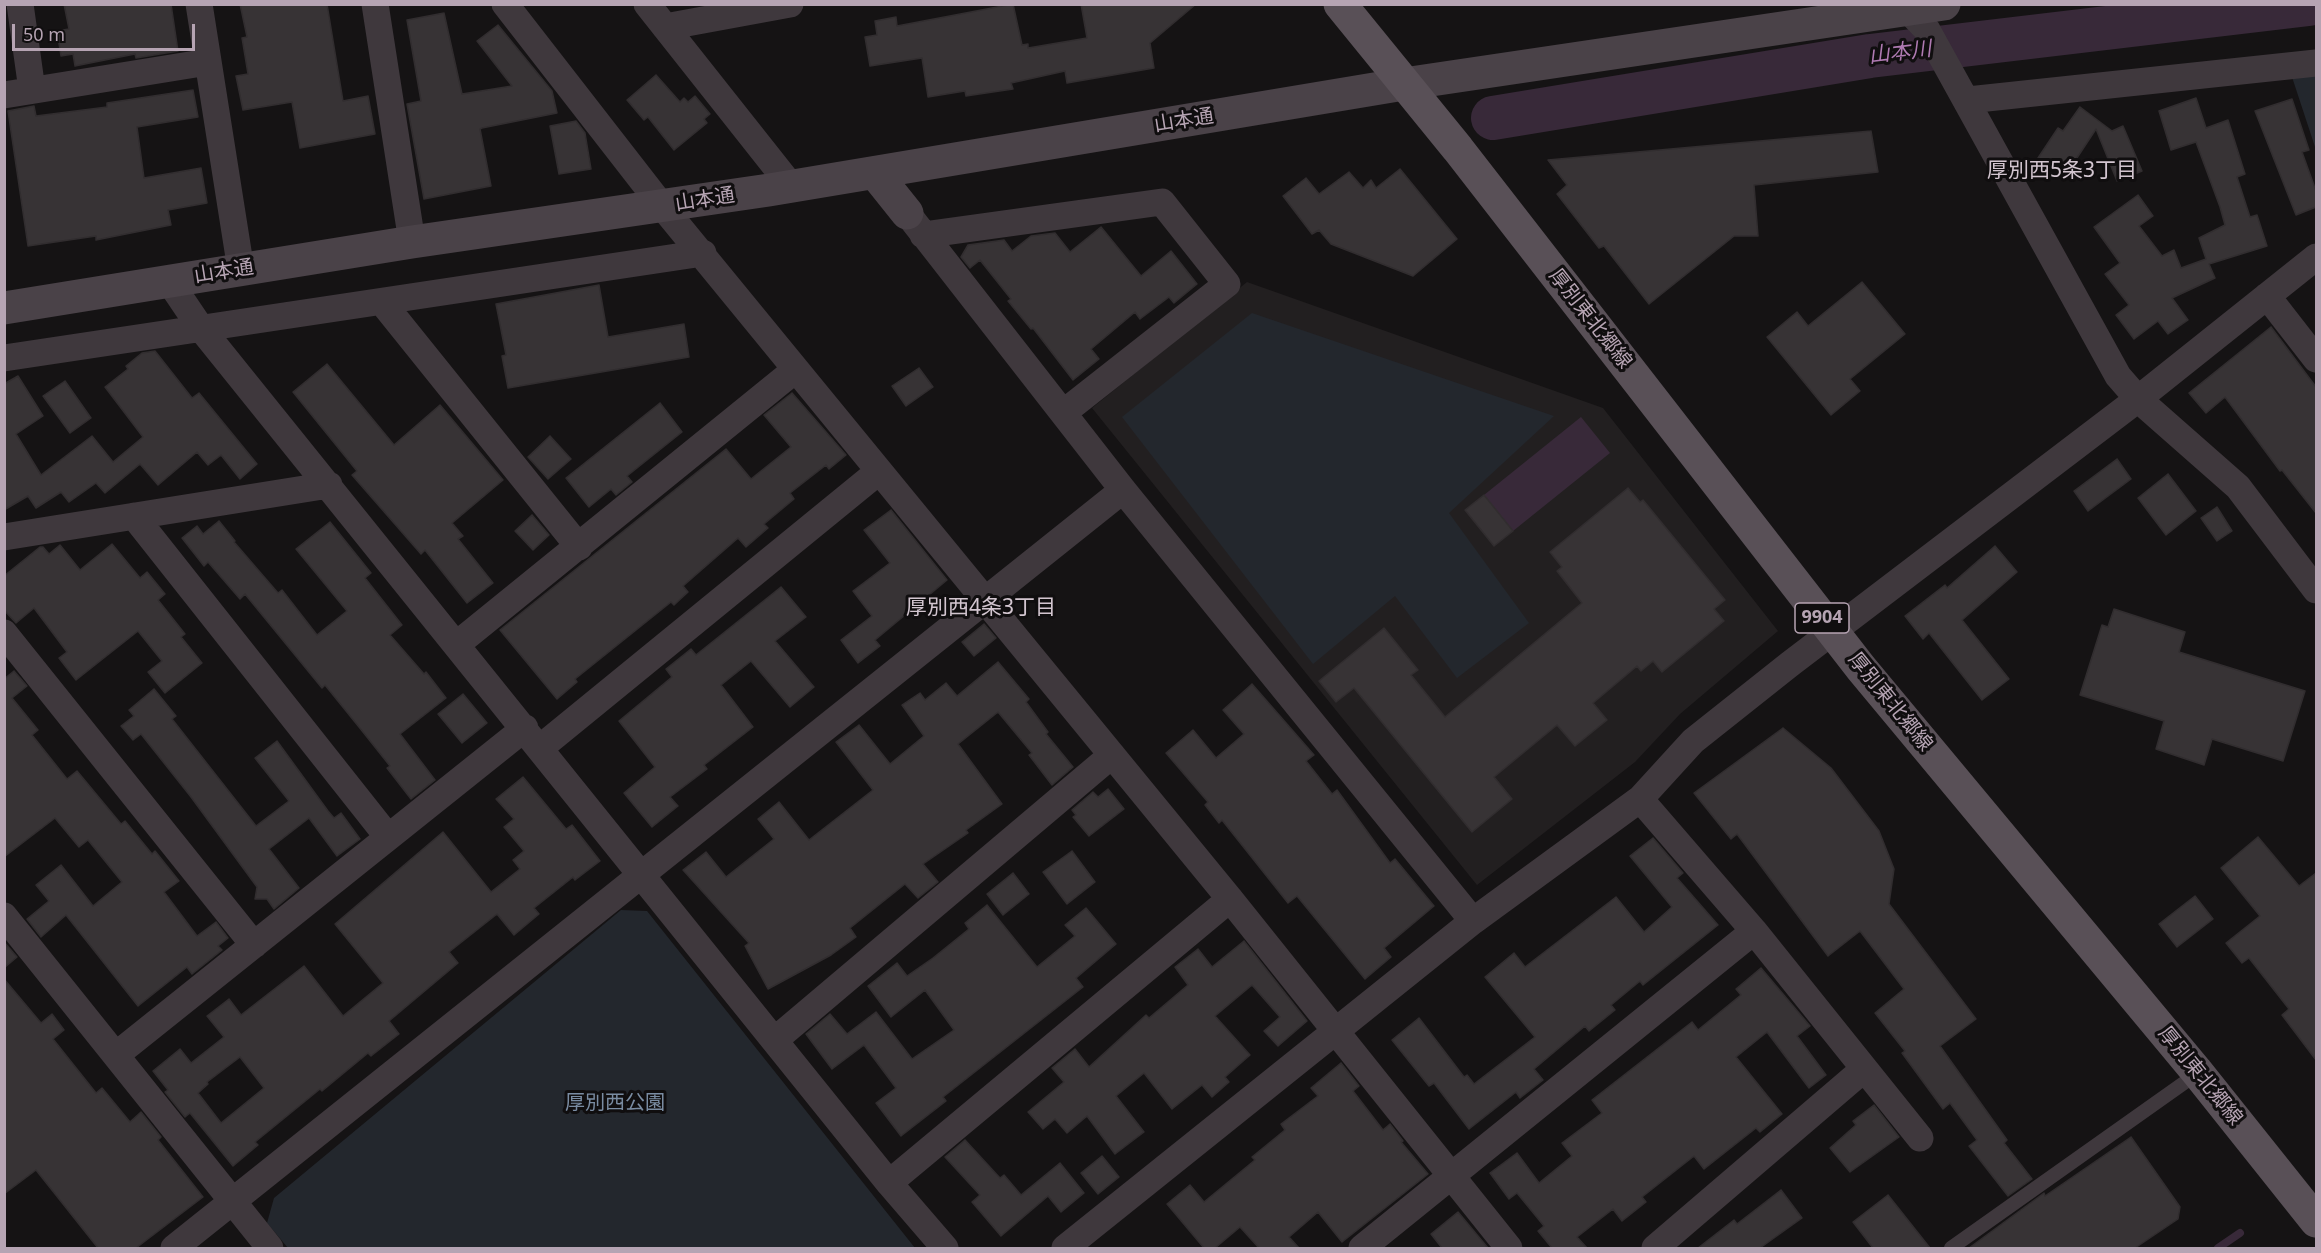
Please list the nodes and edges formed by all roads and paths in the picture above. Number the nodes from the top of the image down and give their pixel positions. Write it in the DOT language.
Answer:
graph roads {
  1 [pos="20,4"];
  2 [pos="199,4"];
  3 [pos="375,4"];
  4 [pos="505,4"];
  5 [pos="647,4"];
  6 [pos="790,4"];
  7 [pos="1340,4"];
  8 [pos="1926,15"];
  9 [pos="665,27"];
  10 [pos="208,62"];
  11 [pos="2316,63"];
  12 [pos="1404,84"];
  13 [pos="32,90"];
  14 [pos="4,94"];
  15 [pos="1968,100"];
  16 [pos="791,186"];
  17 [pos="899,203"];
  18 [pos="668,214"];
  19 [pos="411,242"];
  20 [pos="698,248"];
  21 [pos="2316,257"];
  22 [pos="241,270"];
  23 [pos="2267,296"];
  24 [pos="382,302"];
  25 [pos="4,308"];
  26 [pos="187,308"];
  27 [pos="4,358"];
  28 [pos="2316,359"];
  29 [pos="795,370"];
  30 [pos="2138,399"];
  31 [pos="1063,413"];
  32 [pos="878,472"];
  33 [pos="329,485"];
  34 [pos="1123,490"];
  35 [pos="134,516"];
  36 [pos="4,537"];
  37 [pos="579,547"];
  38 [pos="2316,590"];
  39 [pos="984,599"];
  40 [pos="1833,632"];
  41 [pos="4,633"];
  42 [pos="456,645"];
  43 [pos="532,738"];
  44 [pos="1112,755"];
  45 [pos="1640,799"];
  46 [pos="388,837"];
  47 [pos="643,876"];
  48 [pos="1230,899"];
  49 [pos="4,916"];
  50 [pos="1473,921"];
  51 [pos="1754,931"];
  52 [pos="254,945"];
  53 [pos="1336,1030"];
  54 [pos="776,1039"];
  55 [pos="116,1055"];
  56 [pos="1864,1069"];
  57 [pos="2198,1074"];
  58 [pos="1920,1138"];
  59 [pos="1453,1175"];
  60 [pos="889,1183"];
  61 [pos="233,1203"];
  62 [pos="2315,1216"];
  63 [pos="174,1248"];
  64 [pos="270,1248"];
  65 [pos="945,1248"];
  66 [pos="1065,1248"];
  67 [pos="1362,1248"];
  68 [pos="1509,1248"];
  69 [pos="1655,1248"];
  70 [pos="1950,1248"];
  1 -- 13 [label="street"];
  2 -- 10 [label="street"];
  3 -- 19 [label="street"];
  4 -- 18 [label="street"];
  5 -- 9 [label="street"];
  6 -- 9 [label="street"];
  7 -- 12 [label="main road, 厚別東北郷線 / 9904"];
  8 -- 12 [label="street, 山本通"];
  8 -- 15 [label="street"];
  9 -- 16 [label="street"];
  10 -- 13 [label="street"];
  10 -- 22 [label="street"];
  11 -- 15 [label="street"];
  12 -- 17 [label="street, 山本通"];
  12 -- 40 [label="main road, 厚別東北郷線 / 9904"];
  13 -- 14 [label="street"];
  15 -- 30 [label="street"];
  16 -- 17 [label="street, 山本通"];
  16 -- 18 [label="street, 山本通"];
  17 -- 31 [label="street"];
  17 -- 31 [label="street"];
  18 -- 19 [label="street, 山本通"];
  18 -- 20 [label="street"];
  19 -- 22 [label="street, 山本通"];
  20 -- 24 [label="street"];
  20 -- 29 [label="street"];
  21 -- 23 [label="street"];
  22 -- 26 [label="street, 山本通"];
  23 -- 28 [label="street"];
  23 -- 30 [label="street"];
  24 -- 26 [label="street"];
  24 -- 37 [label="street"];
  25 -- 26 [label="street, 山本通"];
  26 -- 27 [label="street"];
  26 -- 33 [label="street"];
  29 -- 32 [label="street"];
  29 -- 37 [label="street"];
  30 -- 38 [label="street"];
  30 -- 40 [label="street"];
  31 -- 34 [label="street"];
  32 -- 39 [label="street"];
  32 -- 43 [label="street"];
  33 -- 35 [label="street"];
  33 -- 42 [label="street"];
  34 -- 39 [label="street"];
  34 -- 50 [label="street"];
  35 -- 36 [label="street"];
  35 -- 46 [label="street"];
  37 -- 42 [label="street"];
  39 -- 44 [label="street"];
  39 -- 47 [label="street"];
  40 -- 45 [label="street"];
  40 -- 57 [label="main road, 厚別東北郷線 / 9904"];
  41 -- 52 [label="street"];
  42 -- 43 [label="street"];
  43 -- 46 [label="street"];
  43 -- 47 [label="street"];
  44 -- 48 [label="street"];
  44 -- 54 [label="street"];
  45 -- 50 [label="street"];
  45 -- 51 [label="street"];
  46 -- 52 [label="street"];
  47 -- 54 [label="street"];
  47 -- 61 [label="street"];
  48 -- 53 [label="street"];
  48 -- 60 [label="street"];
  49 -- 55 [label="street"];
  50 -- 53 [label="street"];
  51 -- 56 [label="street"];
  51 -- 59 [label="street"];
  52 -- 55 [label="street"];
  53 -- 59 [label="street"];
  53 -- 66 [label="street"];
  54 -- 60 [label="street"];
  55 -- 61 [label="street"];
  56 -- 58 [label="street"];
  56 -- 69 [label="street"];
  57 -- 62 [label="main road, 厚別東北郷線 / 9904"];
  57 -- 70 [label="lane"];
  59 -- 67 [label="street"];
  59 -- 68 [label="street"];
  60 -- 65 [label="street"];
  61 -- 63 [label="street"];
  61 -- 64 [label="street"];
}
